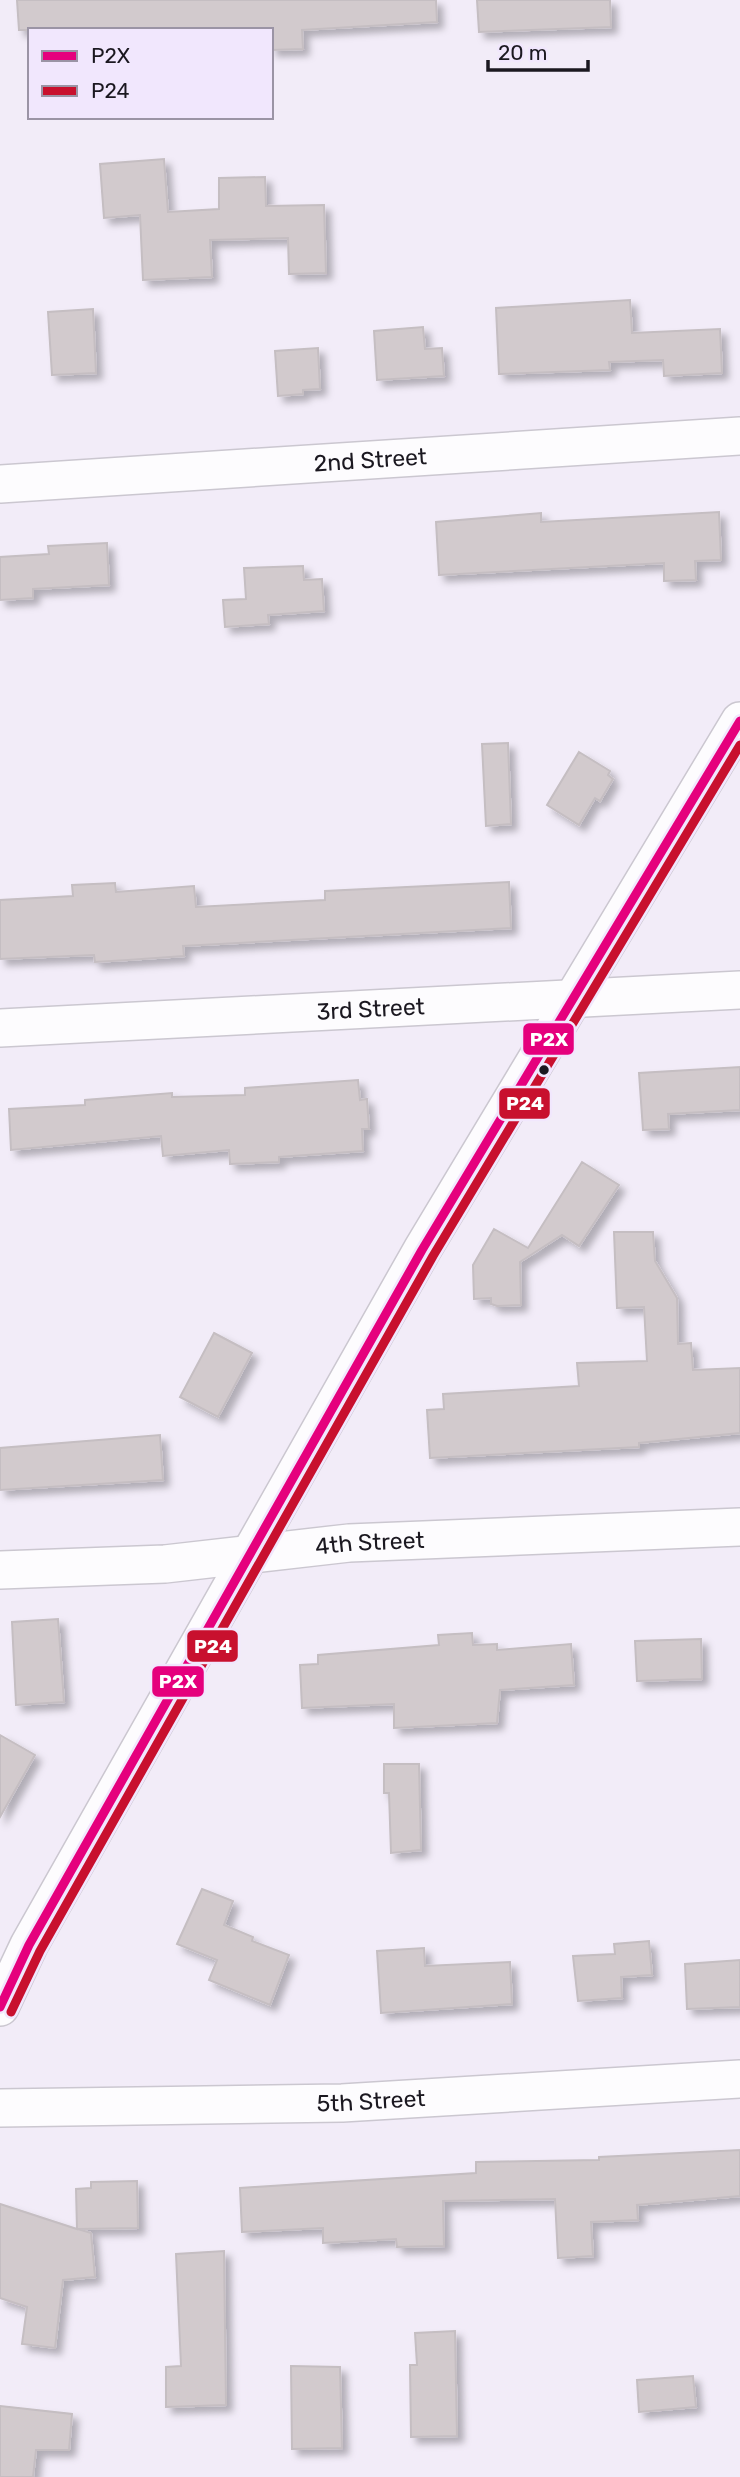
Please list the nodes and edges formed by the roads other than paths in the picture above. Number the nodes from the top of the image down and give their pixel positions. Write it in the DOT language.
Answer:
graph roads {
  1 [pos="740,436"];
  2 [pos="0,484"];
  3 [pos="740,721"];
  4 [pos="740,990"];
  5 [pos="571,998"];
  6 [pos="0,1028"];
  7 [pos="740,1527"];
  8 [pos="248,1553"];
  9 [pos="0,1570"];
  10 [pos="0,2007"];
  11 [pos="740,2079"];
  12 [pos="0,2108"];
  1 -- 2 [label="street, 2nd Street"];
  3 -- 5 [label="street"];
  4 -- 5 [label="street, 3rd Street"];
  5 -- 6 [label="street, 3rd Street"];
  5 -- 8 [label="street"];
  7 -- 8 [label="street, 4th Street"];
  8 -- 9 [label="street, 4th Street"];
  8 -- 10 [label="street"];
  11 -- 12 [label="street, 5th Street"];
}
